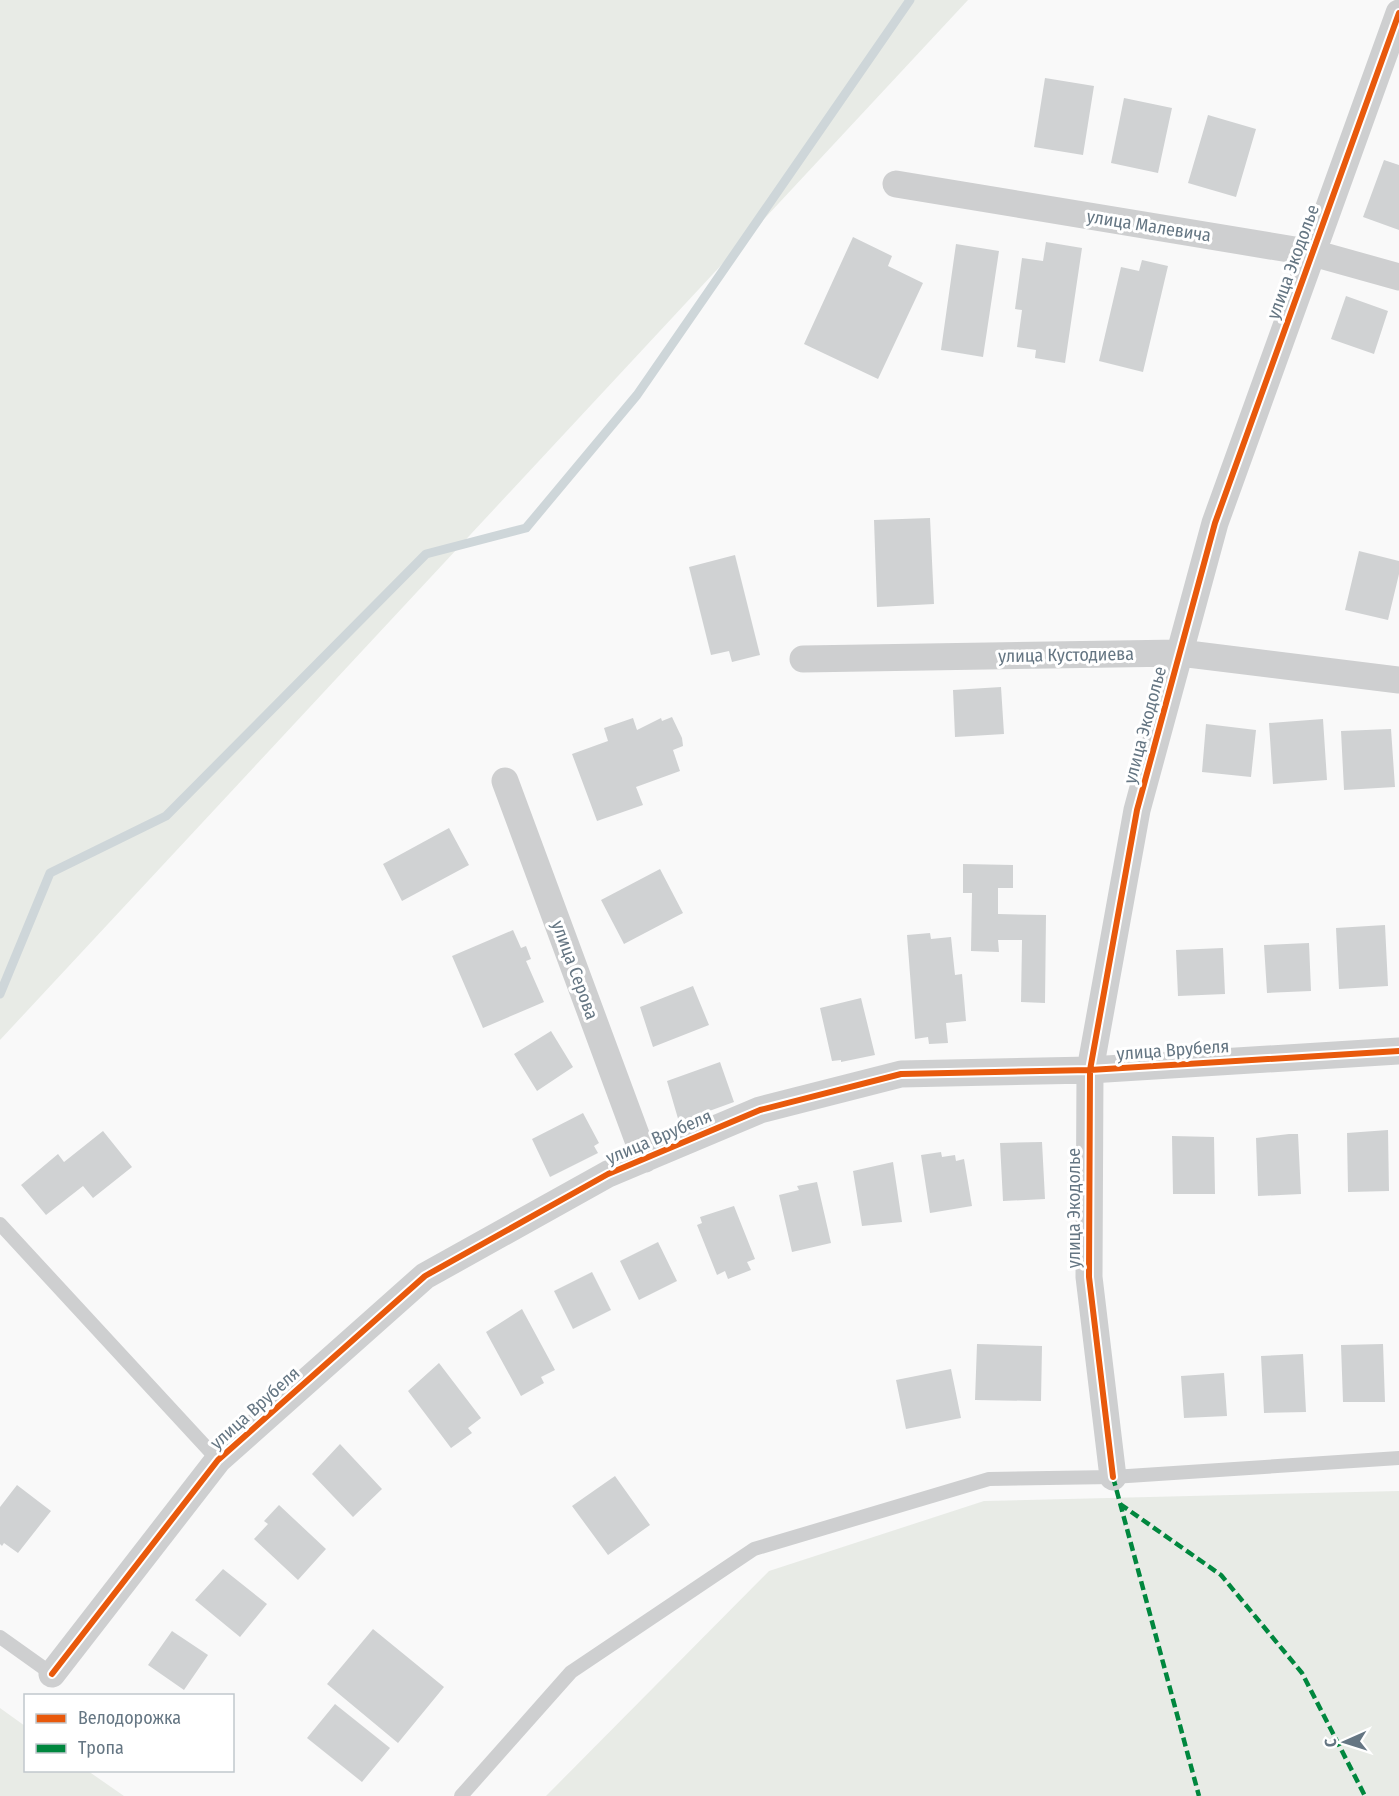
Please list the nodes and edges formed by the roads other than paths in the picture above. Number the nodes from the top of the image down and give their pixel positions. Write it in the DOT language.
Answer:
graph roads {
  1 [pos="1399,13"];
  2 [pos="896,184"];
  3 [pos="1313,253"];
  4 [pos="1399,277"];
  5 [pos="1180,653"];
  6 [pos="804,658"];
  7 [pos="1399,680"];
  8 [pos="505,781"];
  9 [pos="1399,1051"];
  10 [pos="1090,1070"];
  11 [pos="645,1159"];
  12 [pos="0,1224"];
  13 [pos="1399,1458"];
  14 [pos="218,1460"];
  15 [pos="1113,1477"];
  16 [pos="0,1637"];
  17 [pos="52,1674"];
  18 [pos="461,1796"];
  1 -- 3 [label="street, улица Экодолье"];
  2 -- 3 [label="street, улица Малевича"];
  3 -- 4 [label="street, улица Малевича"];
  3 -- 5 [label="street, улица Экодолье"];
  5 -- 6 [label="street, улица Кустодиева"];
  5 -- 7 [label="street, улица Кустодиева"];
  5 -- 10 [label="street, улица Экодолье"];
  8 -- 11 [label="street, улица Серова"];
  9 -- 10 [label="street, улица Врубеля"];
  10 -- 11 [label="street, улица Врубеля"];
  10 -- 15 [label="street, улица Экодолье"];
  11 -- 14 [label="street, улица Врубеля"];
  12 -- 14 [label="lane"];
  13 -- 15 [label="lane"];
  14 -- 17 [label="street, улица Врубеля"];
  15 -- 18 [label="lane"];
  16 -- 17 [label="lane"];
}
